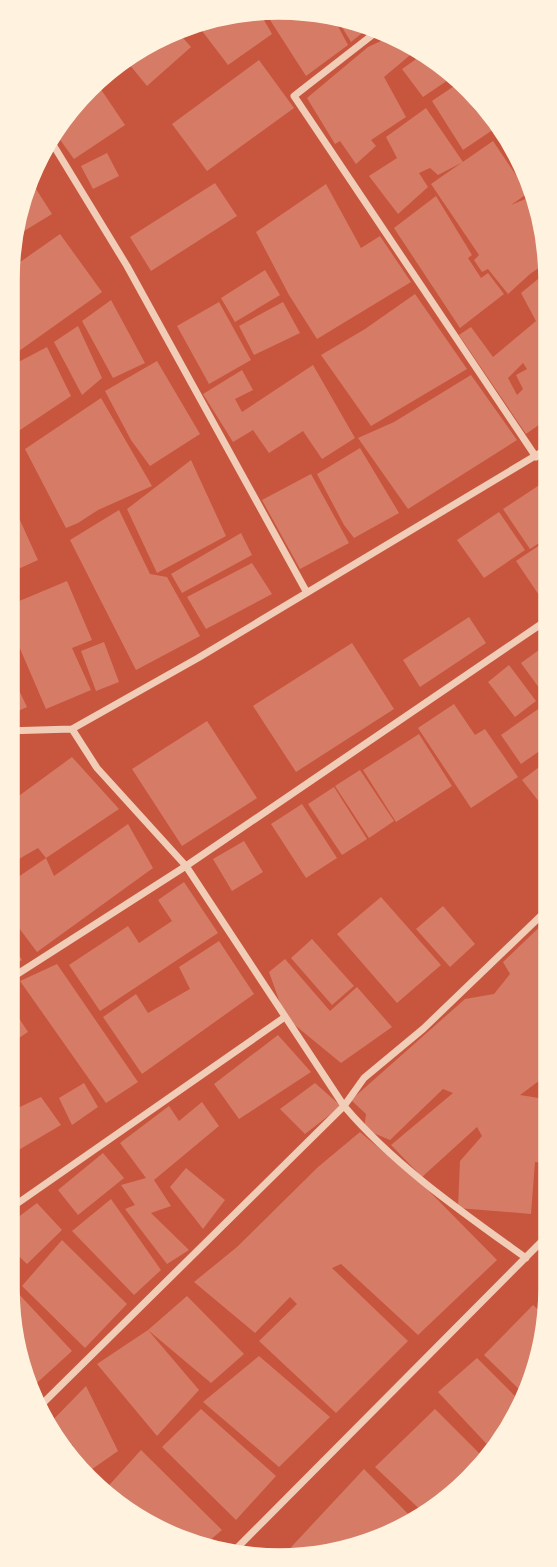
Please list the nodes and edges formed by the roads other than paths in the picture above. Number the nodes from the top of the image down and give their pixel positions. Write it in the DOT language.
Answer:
graph roads {
  1 [pos="372,35"];
  2 [pos="54,145"];
  3 [pos="540,454"];
  4 [pos="536,457"];
  5 [pos="306,592"];
  6 [pos="540,625"];
  7 [pos="72,729"];
  8 [pos="18,731"];
  9 [pos="186,866"];
  10 [pos="540,917"];
  11 [pos="18,974"];
  12 [pos="285,1017"];
  13 [pos="344,1106"];
  14 [pos="18,1203"];
  15 [pos="540,1243"];
  16 [pos="526,1258"];
  17 [pos="43,1403"];
  18 [pos="239,1546"];
  1 -- 4 [label="street"];
  2 -- 5 [label="street"];
  3 -- 4 [label="street"];
  4 -- 5 [label="street"];
  5 -- 7 [label="street"];
  6 -- 9 [label="street"];
  7 -- 8 [label="street"];
  7 -- 9 [label="street"];
  9 -- 11 [label="street"];
  9 -- 12 [label="street"];
  10 -- 13 [label="street"];
  12 -- 13 [label="street"];
  12 -- 14 [label="street"];
  13 -- 16 [label="street"];
  13 -- 17 [label="street"];
  15 -- 16 [label="street"];
  16 -- 18 [label="street"];
}
